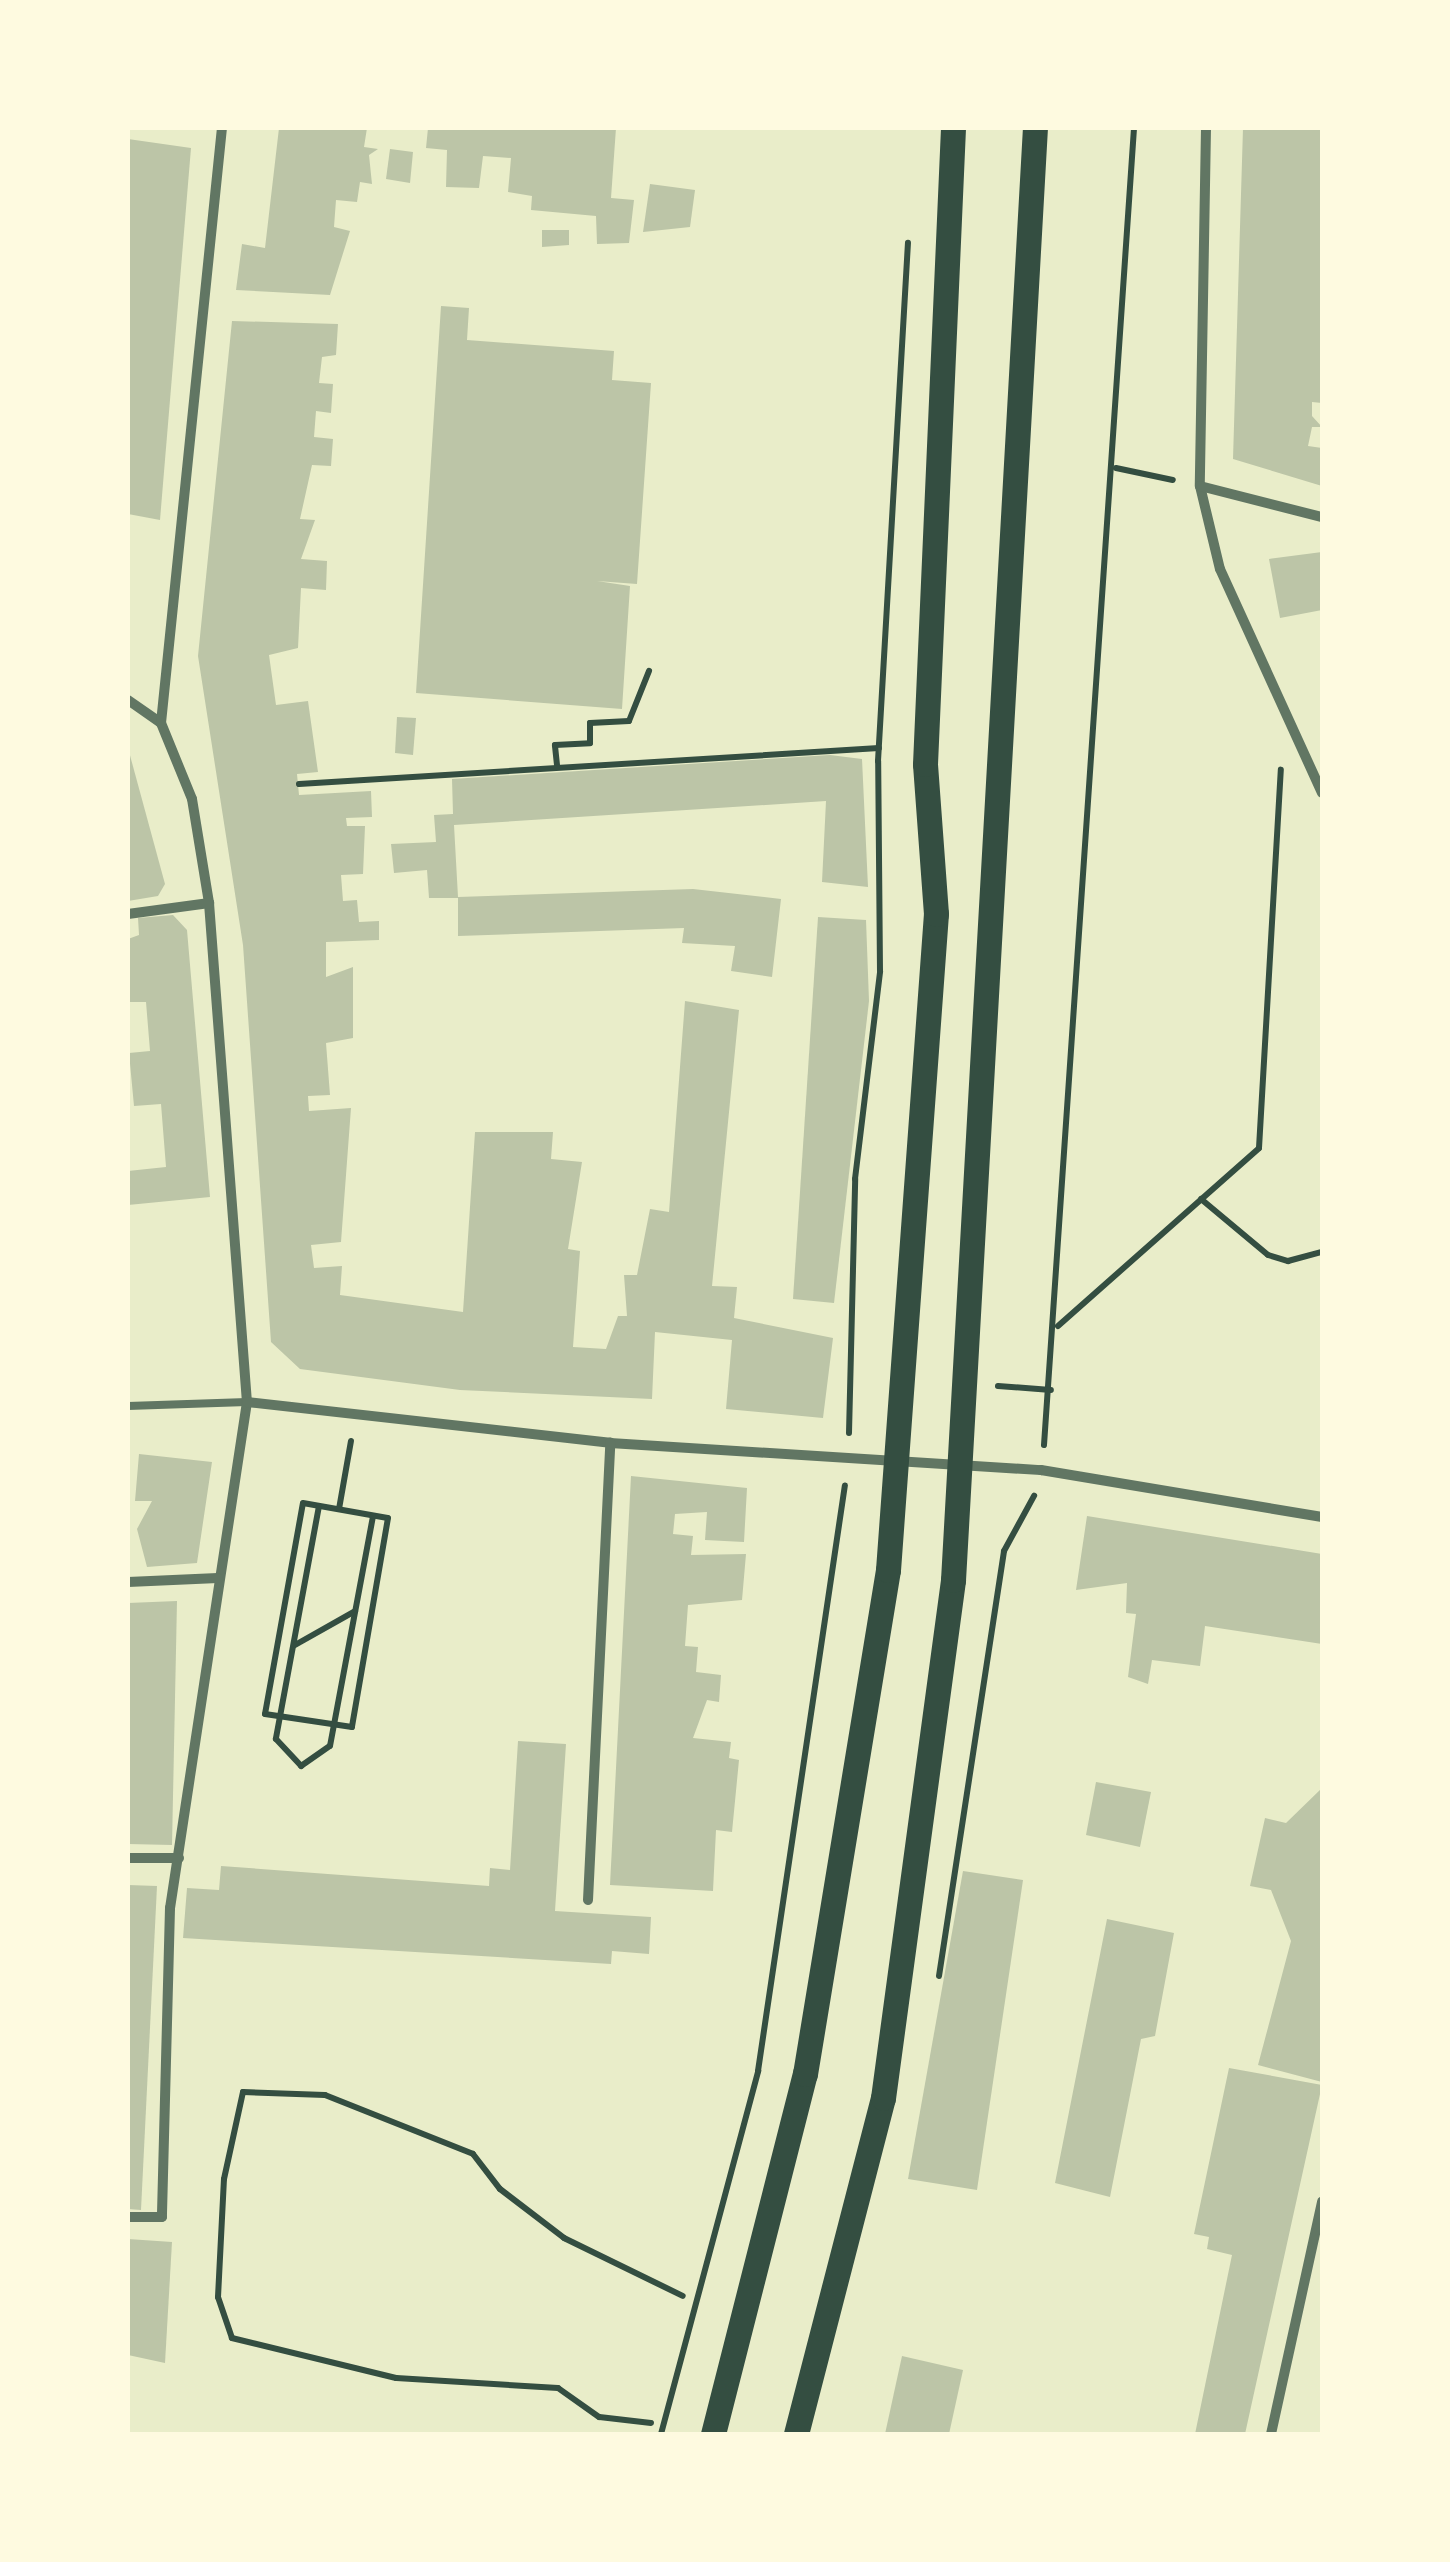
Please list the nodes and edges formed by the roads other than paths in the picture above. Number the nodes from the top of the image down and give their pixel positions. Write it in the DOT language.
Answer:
graph roads {
  1 [pos="222,128"];
  2 [pos="953,128"];
  3 [pos="1035,128"];
  4 [pos="1206,128"];
  5 [pos="1200,486"];
  6 [pos="1322,517"];
  7 [pos="128,700"];
  8 [pos="161,723"];
  9 [pos="1322,794"];
  10 [pos="209,903"];
  11 [pos="128,914"];
  12 [pos="247,1402"];
  13 [pos="128,1406"];
  14 [pos="610,1443"];
  15 [pos="960,1463"];
  16 [pos="898,1464"];
  17 [pos="1322,1516"];
  18 [pos="218,1578"];
  19 [pos="128,1582"];
  20 [pos="128,1858"];
  21 [pos="179,1858"];
  22 [pos="588,1900"];
  23 [pos="1322,2202"];
  24 [pos="128,2216"];
  25 [pos="714,2434"];
  26 [pos="796,2434"];
  27 [pos="1271,2434"];
  1 -- 8 [label="street"];
  2 -- 16 [label="main road"];
  3 -- 15 [label="main road"];
  4 -- 5 [label="street"];
  5 -- 6 [label="street"];
  5 -- 9 [label="street"];
  7 -- 8 [label="street"];
  8 -- 10 [label="street"];
  10 -- 11 [label="street"];
  10 -- 12 [label="street"];
  12 -- 13 [label="lane"];
  12 -- 14 [label="street"];
  12 -- 18 [label="street"];
  14 -- 16 [label="street"];
  14 -- 22 [label="street"];
  15 -- 16 [label="street"];
  15 -- 17 [label="street"];
  15 -- 26 [label="main road"];
  16 -- 25 [label="main road"];
  18 -- 19 [label="street"];
  18 -- 21 [label="street"];
  20 -- 21 [label="street"];
  21 -- 24 [label="street"];
  23 -- 27 [label="street"];
}
